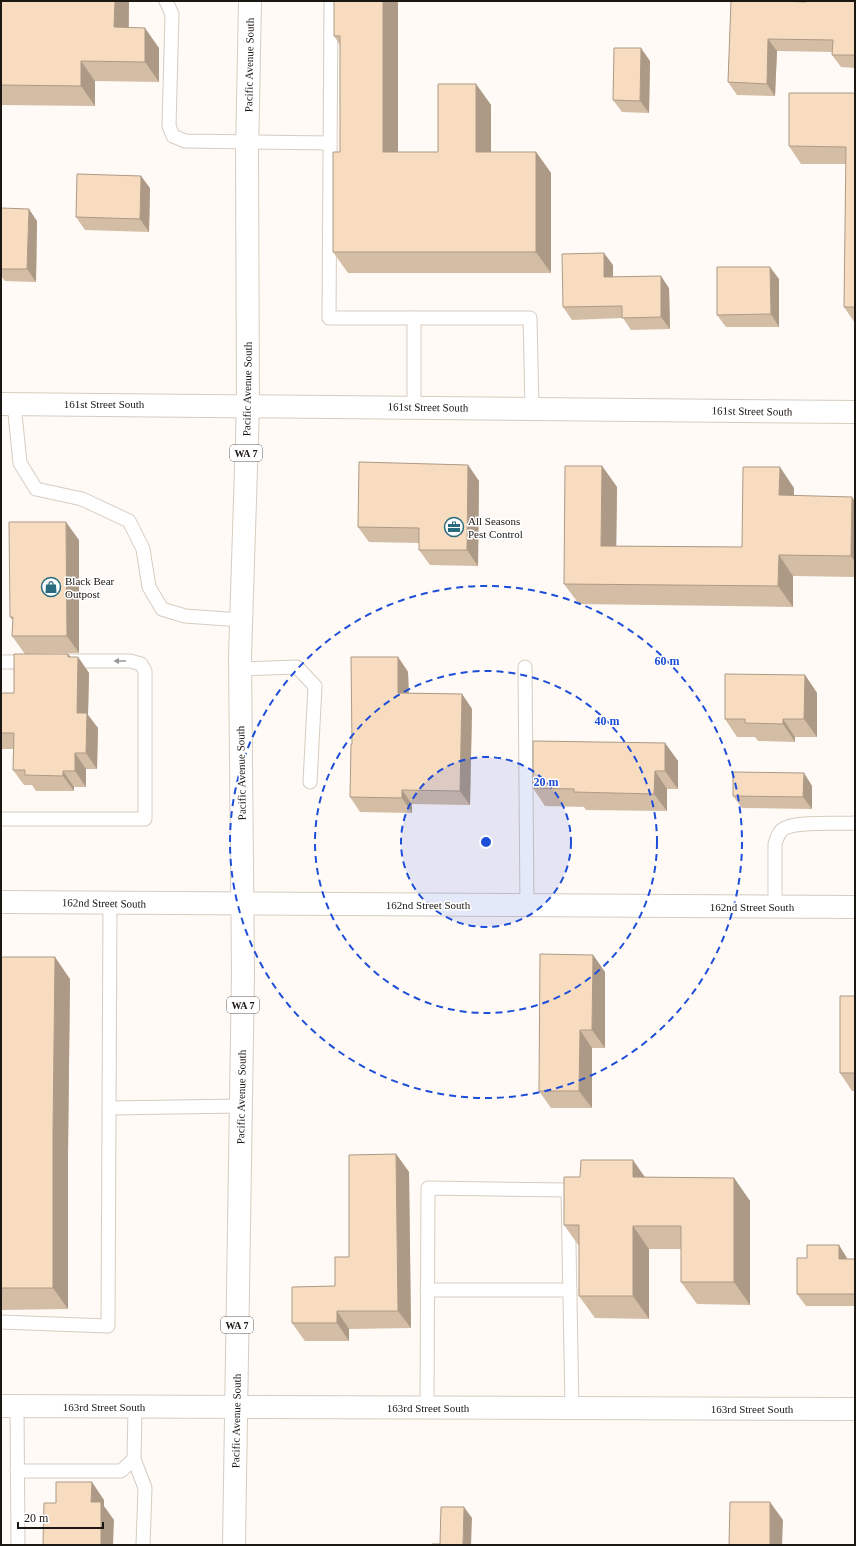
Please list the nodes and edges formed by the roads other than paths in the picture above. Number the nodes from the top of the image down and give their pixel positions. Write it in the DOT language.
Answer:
graph roads {
  1 [pos="166,1"];
  2 [pos="250,1"];
  3 [pos="331,1"];
  4 [pos="248,141"];
  5 [pos="330,143"];
  6 [pos="414,318"];
  7 [pos="7,404"];
  8 [pos="248,406"];
  9 [pos="414,407"];
  10 [pos="532,408"];
  11 [pos="855,412"];
  12 [pos="241,620"];
  13 [pos="1,662"];
  14 [pos="525,667"];
  15 [pos="240,669"];
  16 [pos="310,782"];
  17 [pos="1,819"];
  18 [pos="855,823"];
  19 [pos="1,902"];
  20 [pos="110,903"];
  21 [pos="243,904"];
  22 [pos="527,906"];
  23 [pos="775,907"];
  24 [pos="855,907"];
  25 [pos="241,1106"];
  26 [pos="109,1108"];
  27 [pos="427,1290"];
  28 [pos="570,1290"];
  29 [pos="1,1322"];
  30 [pos="9,1406"];
  31 [pos="135,1407"];
  32 [pos="236,1408"];
  33 [pos="427,1408"];
  34 [pos="572,1409"];
  35 [pos="855,1409"];
  36 [pos="134,1459"];
  37 [pos="17,1471"];
  38 [pos="18,1545"];
  39 [pos="143,1545"];
  40 [pos="234,1545"];
  1 -- 4 [label="lane"];
  2 -- 4 [label="street, Pacific Avenue South / WA 7"];
  3 -- 5 [label="lane"];
  4 -- 5 [label="lane"];
  4 -- 8 [label="street, Pacific Avenue South / WA 7"];
  5 -- 6 [label="lane"];
  6 -- 9 [label="lane"];
  6 -- 10 [label="lane"];
  7 -- 8 [label="street, 161st Street South"];
  7 -- 12 [label="lane"];
  8 -- 9 [label="street, 161st Street South"];
  8 -- 12 [label="street, Pacific Avenue South / WA 7"];
  9 -- 10 [label="street, 161st Street South"];
  10 -- 11 [label="street, 161st Street South"];
  12 -- 15 [label="street, Pacific Avenue South / WA 7"];
  17 -- 13 [label="lane, one-way"];
  14 -- 22 [label="lane"];
  15 -- 16 [label="lane"];
  15 -- 21 [label="street, Pacific Avenue South / WA 7"];
  18 -- 23 [label="lane"];
  19 -- 20 [label="street, 162nd Street South"];
  20 -- 21 [label="street, 162nd Street South"];
  20 -- 26 [label="lane"];
  21 -- 22 [label="street, 162nd Street South"];
  21 -- 25 [label="street, Pacific Avenue South / WA 7"];
  22 -- 23 [label="street, 162nd Street South"];
  23 -- 24 [label="street, 162nd Street South"];
  25 -- 26 [label="lane"];
  25 -- 32 [label="street, Pacific Avenue South / WA 7"];
  26 -- 29 [label="lane"];
  27 -- 28 [label="lane"];
  27 -- 28 [label="lane"];
  27 -- 33 [label="lane"];
  28 -- 34 [label="lane"];
  30 -- 31 [label="street, 163rd Street South"];
  30 -- 37 [label="lane"];
  31 -- 32 [label="street, 163rd Street South"];
  31 -- 36 [label="lane"];
  32 -- 33 [label="street, 163rd Street South"];
  32 -- 40 [label="street, Pacific Avenue South / WA 7"];
  33 -- 34 [label="street, 163rd Street South"];
  34 -- 35 [label="street, 163rd Street South"];
  36 -- 37 [label="lane"];
  36 -- 39 [label="lane"];
  37 -- 38 [label="lane"];
}
